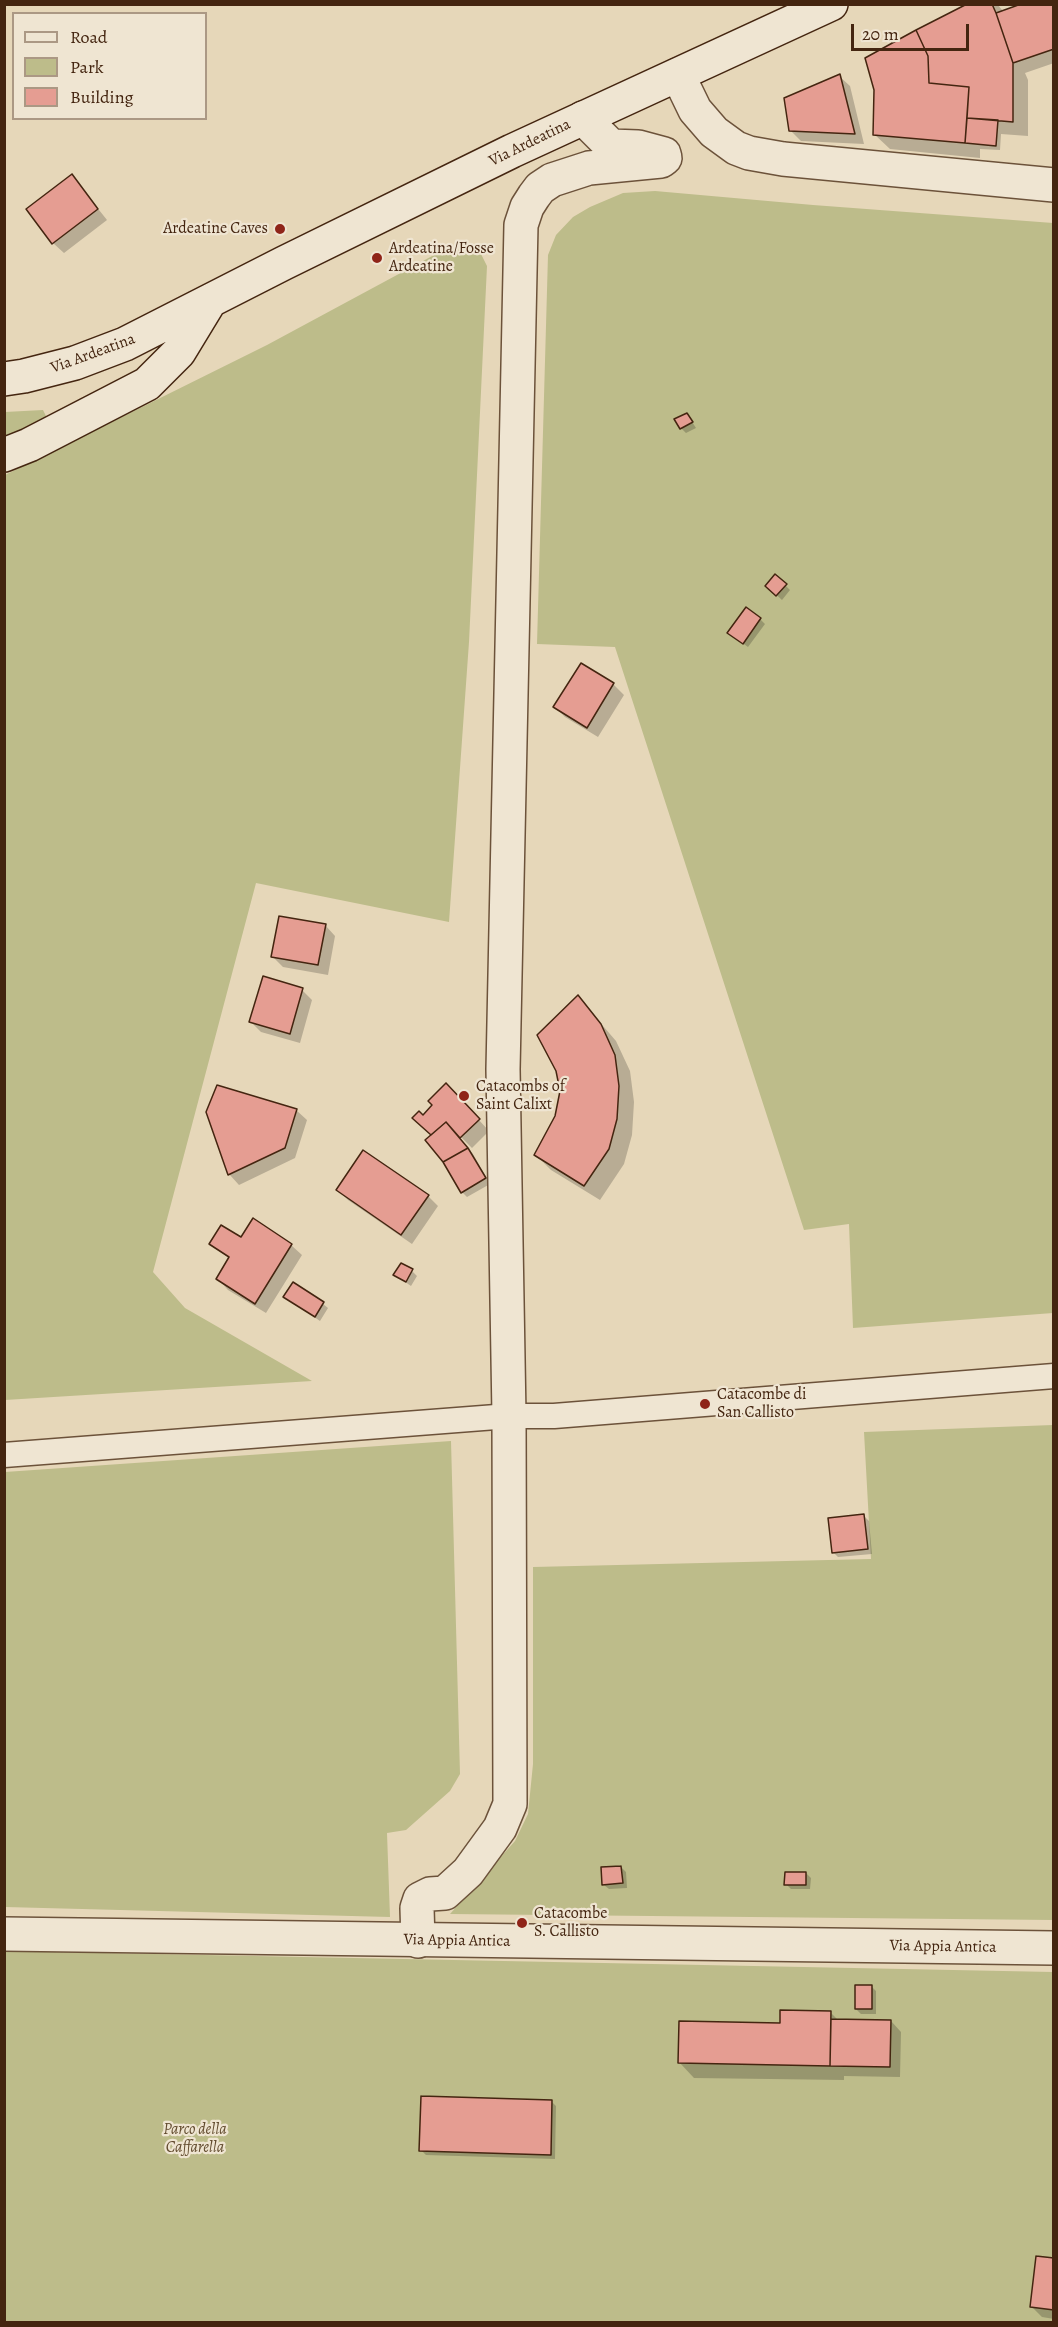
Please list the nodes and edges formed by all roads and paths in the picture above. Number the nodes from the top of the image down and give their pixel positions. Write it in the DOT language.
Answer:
graph roads {
  1 [pos="831,4"];
  2 [pos="678,75"];
  3 [pos="583,118"];
  4 [pos="1053,185"];
  5 [pos="210,301"];
  6 [pos="4,379"];
  7 [pos="4,455"];
  8 [pos="1053,1376"];
  9 [pos="509,1416"];
  10 [pos="4,1455"];
  11 [pos="4,1934"];
  12 [pos="418,1941"];
  13 [pos="1053,1948"];
  1 -- 2 [label="street, Via Ardeatina"];
  2 -- 3 [label="street, Via Ardeatina"];
  2 -- 4 [label="street"];
  3 -- 5 [label="street, Via Ardeatina"];
  3 -- 9 [label="street"];
  5 -- 6 [label="street, Via Ardeatina"];
  5 -- 7 [label="street"];
  8 -- 9 [label="lane"];
  9 -- 10 [label="lane"];
  9 -- 12 [label="street"];
  11 -- 12 [label="street, Via Appia Antica"];
  12 -- 13 [label="street, Via Appia Antica"];
}
